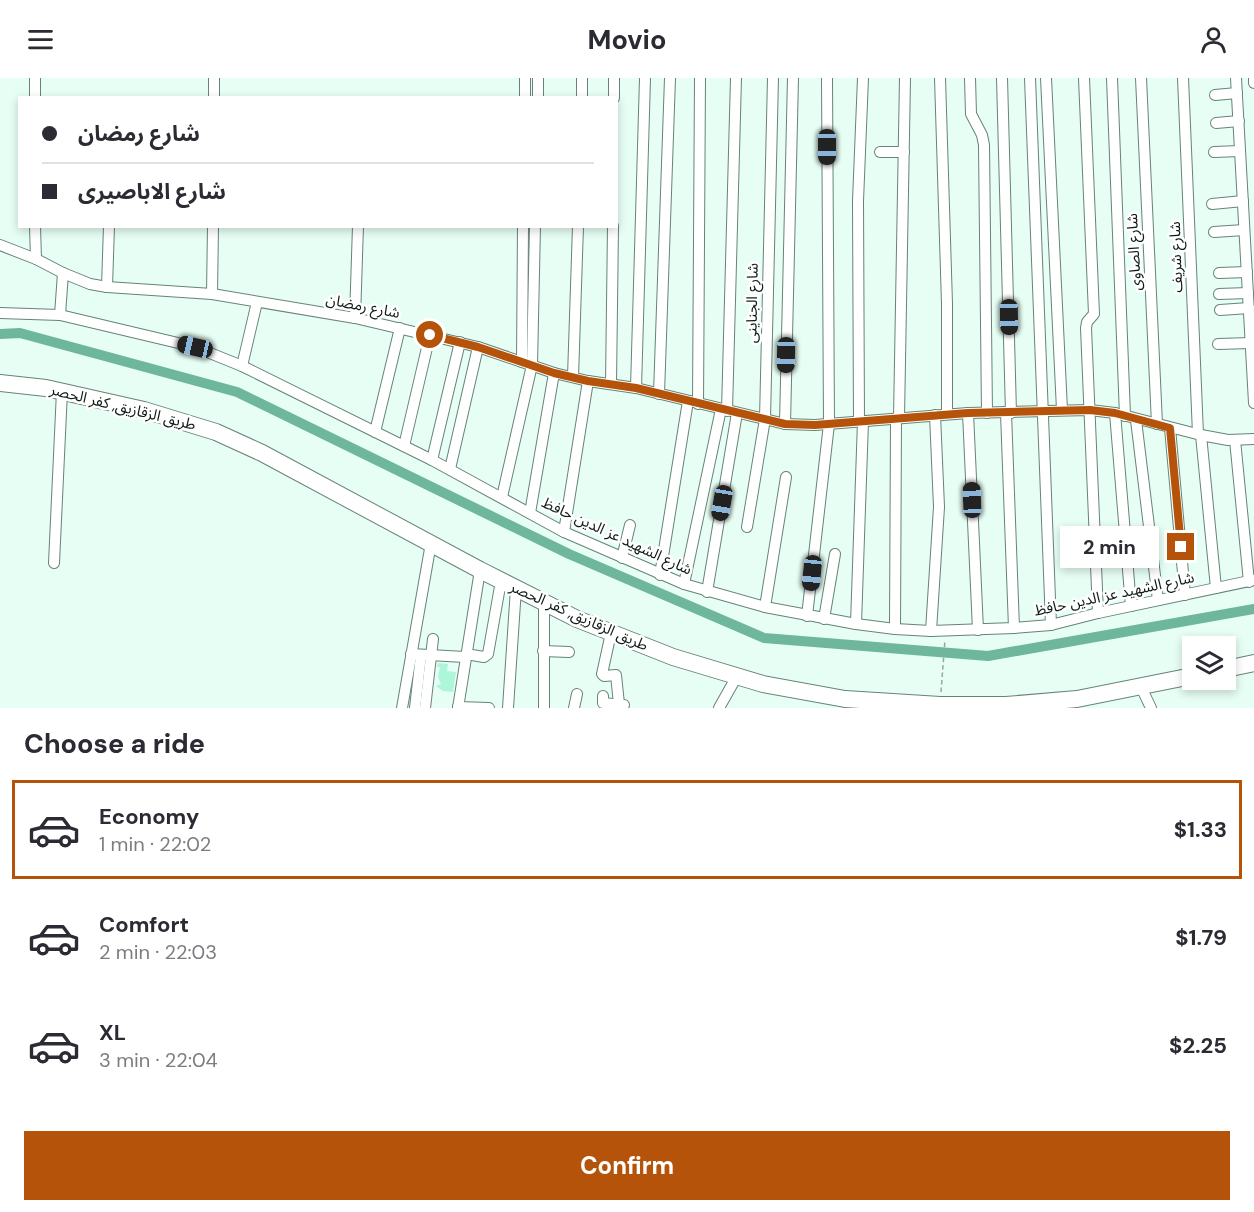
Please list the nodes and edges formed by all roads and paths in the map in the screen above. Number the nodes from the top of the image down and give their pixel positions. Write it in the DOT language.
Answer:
graph roads {
  1 [pos="35,78"];
  2 [pos="214,78"];
  3 [pos="525,78"];
  4 [pos="538,78"];
  5 [pos="582,78"];
  6 [pos="614,78"];
  7 [pos="645,78"];
  8 [pos="670,78"];
  9 [pos="700,78"];
  10 [pos="736,78"];
  11 [pos="773,78"];
  12 [pos="793,78"];
  13 [pos="827,78"];
  14 [pos="863,78"];
  15 [pos="905,78"];
  16 [pos="940,78"];
  17 [pos="970,78"];
  18 [pos="1002,78"];
  19 [pos="1030,78"];
  20 [pos="1046,78"];
  21 [pos="1084,78"];
  22 [pos="1112,78"];
  23 [pos="1142,78"];
  24 [pos="1183,78"];
  25 [pos="1236,78"];
  26 [pos="1254,78"];
  27 [pos="1254,83"];
  28 [pos="1237,93"];
  29 [pos="1215,95"];
  30 [pos="35,96"];
  31 [pos="214,96"];
  32 [pos="525,96"];
  33 [pos="538,96"];
  34 [pos="582,96"];
  35 [pos="614,96"];
  36 [pos="1239,121"];
  37 [pos="1216,123"];
  38 [pos="1240,151"];
  39 [pos="880,152"];
  40 [pos="904,152"];
  41 [pos="1214,152"];
  42 [pos="1243,201"];
  43 [pos="1212,204"];
  44 [pos="35,228"];
  45 [pos="109,228"];
  46 [pos="213,228"];
  47 [pos="358,228"];
  48 [pos="524,228"];
  49 [pos="535,228"];
  50 [pos="578,228"];
  51 [pos="613,228"];
  52 [pos="1244,230"];
  53 [pos="1214,232"];
  54 [pos="0,244"];
  55 [pos="36,259"];
  56 [pos="1247,272"];
  57 [pos="63,273"];
  58 [pos="1219,273"];
  59 [pos="108,287"];
  60 [pos="1248,292"];
  61 [pos="212,294"];
  62 [pos="1219,294"];
  63 [pos="257,302"];
  64 [pos="1249,308"];
  65 [pos="1220,310"];
  66 [pos="0,313"];
  67 [pos="60,315"];
  68 [pos="355,318"];
  69 [pos="400,328"];
  70 [pos="430,335"];
  71 [pos="460,342"];
  72 [pos="1251,343"];
  73 [pos="1218,344"];
  74 [pos="478,347"];
  75 [pos="527,364"];
  76 [pos="243,366"];
  77 [pos="554,373"];
  78 [pos="573,377"];
  79 [pos="588,381"];
  80 [pos="0,383"];
  81 [pos="611,384"];
  82 [pos="636,388"];
  83 [pos="62,392"];
  84 [pos="659,394"];
  85 [pos="693,402"];
  86 [pos="1254,403"];
  87 [pos="1042,410"];
  88 [pos="1062,410"];
  89 [pos="1090,410"];
  90 [pos="729,411"];
  91 [pos="968,413"];
  92 [pos="987,413"];
  93 [pos="1009,413"];
  94 [pos="941,415"];
  95 [pos="1125,416"];
  96 [pos="898,418"];
  97 [pos="765,419"];
  98 [pos="861,421"];
  99 [pos="785,424"];
  100 [pos="829,424"];
  101 [pos="1157,424"];
  102 [pos="1170,428"];
  103 [pos="375,432"];
  104 [pos="1200,435"];
  105 [pos="1254,439"];
  106 [pos="1235,440"];
  107 [pos="404,446"];
  108 [pos="432,460"];
  109 [pos="450,469"];
  110 [pos="786,477"];
  111 [pos="502,497"];
  112 [pos="530,513"];
  113 [pos="630,525"];
  114 [pos="747,527"];
  115 [pos="564,532"];
  116 [pos="431,543"];
  117 [pos="835,554"];
  118 [pos="622,558"];
  119 [pos="54,563"];
  120 [pos="480,570"];
  121 [pos="660,574"];
  122 [pos="1251,581"];
  123 [pos="684,584"];
  124 [pos="509,585"];
  125 [pos="1216,588"];
  126 [pos="707,592"];
  127 [pos="1185,595"];
  128 [pos="1158,600"];
  129 [pos="544,603"];
  130 [pos="1131,606"];
  131 [pos="765,608"];
  132 [pos="1098,613"];
  133 [pos="807,616"];
  134 [pos="824,619"];
  135 [pos="856,624"];
  136 [pos="1051,625"];
  137 [pos="1014,628"];
  138 [pos="895,629"];
  139 [pos="978,630"];
  140 [pos="931,632"];
  141 [pos="611,633"];
  142 [pos="433,639"];
  143 [pos="944,645"];
  144 [pos="543,651"];
  145 [pos="569,652"];
  146 [pos="421,655"];
  147 [pos="466,656"];
  148 [pos="1254,663"];
  149 [pos="1236,667"];
  150 [pos="737,676"];
  151 [pos="1182,678"];
  152 [pos="1141,687"];
  153 [pos="577,694"];
  154 [pos="603,696"];
  155 [pos="940,700"];
  156 [pos="1077,704"];
  157 [pos="1049,705"];
  158 [pos="622,706"];
  159 [pos="1006,706"];
  160 [pos="458,707"];
  161 [pos="972,707"];
  162 [pos="402,708"];
  163 [pos="415,708"];
  164 [pos="425,708"];
  165 [pos="489,708"];
  166 [pos="508,708"];
  167 [pos="544,708"];
  168 [pos="574,708"];
  169 [pos="719,708"];
  170 [pos="1151,708"];
  1 -- 30 [label="street"];
  2 -- 31 [label="street"];
  3 -- 32 [label="street"];
  4 -- 33 [label="street"];
  5 -- 34 [label="street"];
  6 -- 35 [label="street"];
  7 -- 82 [label="street"];
  8 -- 84 [label="street"];
  9 -- 85 [label="street"];
  10 -- 90 [label="street"];
  11 -- 97 [label="street, شارع الجناينى"];
  12 -- 99 [label="street"];
  13 -- 100 [label="street"];
  14 -- 98 [label="street"];
  15 -- 40 [label="street"];
  16 -- 94 [label="street"];
  17 -- 92 [label="street"];
  18 -- 93 [label="street"];
  19 -- 87 [label="street"];
  20 -- 88 [label="street"];
  21 -- 89 [label="street"];
  22 -- 95 [label="street"];
  23 -- 101 [label="street, شارع الصاوى"];
  24 -- 104 [label="street, شارع شريف"];
  25 -- 28 [label="street"];
  26 -- 27 [label="street"];
  28 -- 29 [label="street"];
  28 -- 36 [label="street"];
  36 -- 37 [label="street"];
  36 -- 38 [label="street"];
  38 -- 41 [label="street"];
  38 -- 42 [label="street"];
  39 -- 40 [label="street"];
  40 -- 96 [label="street"];
  42 -- 43 [label="street"];
  42 -- 52 [label="street"];
  44 -- 55 [label="street"];
  45 -- 59 [label="street"];
  46 -- 61 [label="street"];
  47 -- 68 [label="street"];
  48 -- 75 [label="street"];
  49 -- 75 [label="street"];
  50 -- 78 [label="street"];
  51 -- 81 [label="street"];
  52 -- 53 [label="street"];
  52 -- 56 [label="street"];
  54 -- 55 [label="street, شارع رمضان"];
  55 -- 57 [label="street, شارع رمضان"];
  56 -- 58 [label="street"];
  56 -- 60 [label="street"];
  57 -- 59 [label="street, شارع رمضان"];
  57 -- 67 [label="street"];
  59 -- 61 [label="street, شارع رمضان"];
  60 -- 62 [label="street"];
  60 -- 64 [label="street"];
  61 -- 63 [label="street, شارع رمضان"];
  63 -- 68 [label="street, شارع رمضان"];
  63 -- 76 [label="street"];
  64 -- 65 [label="street"];
  64 -- 72 [label="street"];
  66 -- 67 [label="street, شارع الشهيد عز الدين حافظ"];
  67 -- 76 [label="street, شارع الشهيد عز الدين حافظ"];
  68 -- 69 [label="street, شارع رمضان"];
  69 -- 70 [label="street, شارع رمضان"];
  69 -- 103 [label="street"];
  70 -- 71 [label="street, شارع رمضان"];
  70 -- 107 [label="street"];
  71 -- 74 [label="street, شارع رمضان"];
  71 -- 108 [label="street"];
  72 -- 73 [label="street"];
  72 -- 86 [label="street"];
  74 -- 75 [label="street, شارع رمضان"];
  74 -- 109 [label="street"];
  75 -- 77 [label="street, شارع رمضان"];
  75 -- 111 [label="street"];
  76 -- 103 [label="street, شارع الشهيد عز الدين حافظ"];
  77 -- 78 [label="street, شارع رمضان"];
  77 -- 112 [label="street"];
  78 -- 79 [label="street, شارع رمضان"];
  79 -- 81 [label="street, شارع رمضان"];
  79 -- 115 [label="street"];
  80 -- 83 [label="main road, طريق الزقازيق, كفر الحصر"];
  81 -- 82 [label="street, شارع رمضان"];
  82 -- 84 [label="street, شارع رمضان"];
  83 -- 116 [label="main road, طريق الزقازيق, كفر الحصر"];
  83 -- 119 [label="street"];
  84 -- 85 [label="street, شارع رمضان"];
  85 -- 90 [label="street, شارع رمضان"];
  85 -- 121 [label="street"];
  87 -- 88 [label="street, شارع رمضان"];
  87 -- 93 [label="street, شارع رمضان"];
  87 -- 136 [label="street"];
  88 -- 89 [label="street, شارع رمضان"];
  89 -- 95 [label="street, شارع رمضان"];
  89 -- 132 [label="street"];
  90 -- 97 [label="street, شارع رمضان"];
  90 -- 123 [label="street"];
  90 -- 126 [label="street"];
  91 -- 92 [label="street, شارع رمضان"];
  91 -- 94 [label="street, شارع رمضان"];
  91 -- 139 [label="street"];
  92 -- 93 [label="street, شارع رمضان"];
  93 -- 137 [label="street"];
  94 -- 96 [label="street, شارع رمضان"];
  94 -- 140 [label="street"];
  95 -- 101 [label="street, شارع رمضان"];
  95 -- 128 [label="street"];
  95 -- 130 [label="street"];
  96 -- 98 [label="street, شارع رمضان"];
  96 -- 138 [label="street"];
  97 -- 99 [label="street, شارع رمضان"];
  97 -- 114 [label="street, شارع الجناينى"];
  98 -- 100 [label="street, شارع رمضان"];
  98 -- 135 [label="street"];
  99 -- 100 [label="street, شارع رمضان"];
  100 -- 133 [label="street"];
  101 -- 102 [label="street, شارع رمضان"];
  102 -- 104 [label="street, شارع رمضان"];
  102 -- 127 [label="street"];
  103 -- 107 [label="street, شارع الشهيد عز الدين حافظ"];
  104 -- 106 [label="street, شارع رمضان"];
  104 -- 125 [label="street, شارع شريف"];
  105 -- 106 [label="street, شارع رمضان"];
  106 -- 122 [label="street"];
  107 -- 108 [label="street, شارع الشهيد عز الدين حافظ"];
  108 -- 109 [label="street, شارع الشهيد عز الدين حافظ"];
  109 -- 111 [label="street, شارع الشهيد عز الدين حافظ"];
  110 -- 131 [label="street"];
  111 -- 112 [label="street, شارع الشهيد عز الدين حافظ"];
  112 -- 115 [label="street, شارع الشهيد عز الدين حافظ"];
  113 -- 118 [label="street"];
  115 -- 118 [label="street, شارع الشهيد عز الدين حافظ"];
  116 -- 120 [label="main road, طريق الزقازيق, كفر الحصر"];
  116 -- 146 [label="street"];
  117 -- 134 [label="street"];
  118 -- 121 [label="street, شارع الشهيد عز الدين حافظ"];
  120 -- 124 [label="main road, طريق الزقازيق, كفر الحصر"];
  120 -- 147 [label="street"];
  121 -- 123 [label="street, شارع الشهيد عز الدين حافظ"];
  122 -- 125 [label="street, شارع الشهيد عز الدين حافظ"];
  123 -- 126 [label="street, شارع الشهيد عز الدين حافظ"];
  124 -- 129 [label="main road, طريق الزقازيق, كفر الحصر"];
  124 -- 147 [label="street"];
  124 -- 166 [label="street"];
  125 -- 127 [label="street, شارع الشهيد عز الدين حافظ"];
  126 -- 131 [label="street, شارع الشهيد عز الدين حافظ"];
  127 -- 128 [label="street, شارع الشهيد عز الدين حافظ"];
  128 -- 130 [label="street, شارع الشهيد عز الدين حافظ"];
  129 -- 141 [label="main road, طريق الزقازيق, كفر الحصر"];
  129 -- 144 [label="street"];
  130 -- 132 [label="street, شارع الشهيد عز الدين حافظ"];
  131 -- 133 [label="street, شارع الشهيد عز الدين حافظ"];
  132 -- 136 [label="street, شارع الشهيد عز الدين حافظ"];
  133 -- 134 [label="street, شارع الشهيد عز الدين حافظ"];
  134 -- 135 [label="street, شارع الشهيد عز الدين حافظ"];
  135 -- 138 [label="street, شارع الشهيد عز الدين حافظ"];
  136 -- 137 [label="street, شارع الشهيد عز الدين حافظ"];
  137 -- 139 [label="street, شارع الشهيد عز الدين حافظ"];
  138 -- 140 [label="street, شارع الشهيد عز الدين حافظ"];
  139 -- 140 [label="street, شارع الشهيد عز الدين حافظ"];
  141 -- 150 [label="main road, طريق الزقازيق, كفر الحصر"];
  141 -- 158 [label="street"];
  142 -- 146 [label="street"];
  143 -- 155 [label="path"];
  144 -- 145 [label="street"];
  144 -- 167 [label="street"];
  146 -- 147 [label="street"];
  146 -- 162 [label="street"];
  146 -- 163 [label="street"];
  146 -- 164 [label="street"];
  147 -- 160 [label="street"];
  148 -- 149 [label="main road"];
  150 -- 155 [label="main road, طريق الزقازيق, كفر الحصر"];
  150 -- 169 [label="street"];
  151 -- 152 [label="main road, طريق الزقازيق, كفر الحصر"];
  152 -- 156 [label="main road, طريق الزقازيق, كفر الحصر"];
  152 -- 170 [label="street"];
  153 -- 168 [label="street"];
  154 -- 158 [label="street"];
  155 -- 161 [label="main road, طريق الزقازيق, كفر الحصر"];
  156 -- 157 [label="main road, طريق الزقازيق, كفر الحصر"];
  157 -- 159 [label="main road, طريق الزقازيق, كفر الحصر"];
  159 -- 161 [label="main road, طريق الزقازيق, كفر الحصر"];
  160 -- 165 [label="street"];
}
